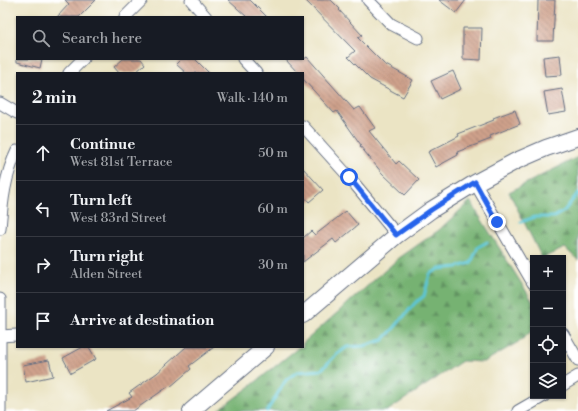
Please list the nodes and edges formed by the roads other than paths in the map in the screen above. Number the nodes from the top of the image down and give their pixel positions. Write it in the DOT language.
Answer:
graph roads {
  1 [pos="142,0"];
  2 [pos="191,0"];
  3 [pos="368,0"];
  4 [pos="126,16"];
  5 [pos="205,16"];
  6 [pos="418,38"];
  7 [pos="82,60"];
  8 [pos="244,60"];
  9 [pos="70,72"];
  10 [pos="255,72"];
  11 [pos="0,103"];
  12 [pos="16,112"];
  13 [pos="304,127"];
  14 [pos="578,137"];
  15 [pos="16,153"];
  16 [pos="475,182"];
  17 [pos="0,229"];
  18 [pos="396,235"];
  19 [pos="530,278"];
  20 [pos="0,299"];
  21 [pos="304,314"];
  22 [pos="16,334"];
  23 [pos="0,336"];
  24 [pos="566,339"];
  25 [pos="265,348"];
  26 [pos="578,360"];
  27 [pos="578,376"];
  28 [pos="566,383"];
  29 [pos="539,399"];
  30 [pos="0,411"];
  31 [pos="191,411"];
  32 [pos="518,411"];
  1 -- 4 [label="street"];
  2 -- 5 [label="street"];
  3 -- 6 [label="street"];
  7 -- 9 [label="street"];
  8 -- 10 [label="street"];
  11 -- 12 [label="street"];
  13 -- 18 [label="street"];
  14 -- 16 [label="street"];
  15 -- 17 [label="street"];
  16 -- 18 [label="street"];
  16 -- 19 [label="street"];
  18 -- 21 [label="street"];
  20 -- 23 [label="street"];
  22 -- 23 [label="street"];
  23 -- 30 [label="street"];
  24 -- 26 [label="street"];
  25 -- 31 [label="street"];
  27 -- 28 [label="street"];
  29 -- 32 [label="street"];
}
